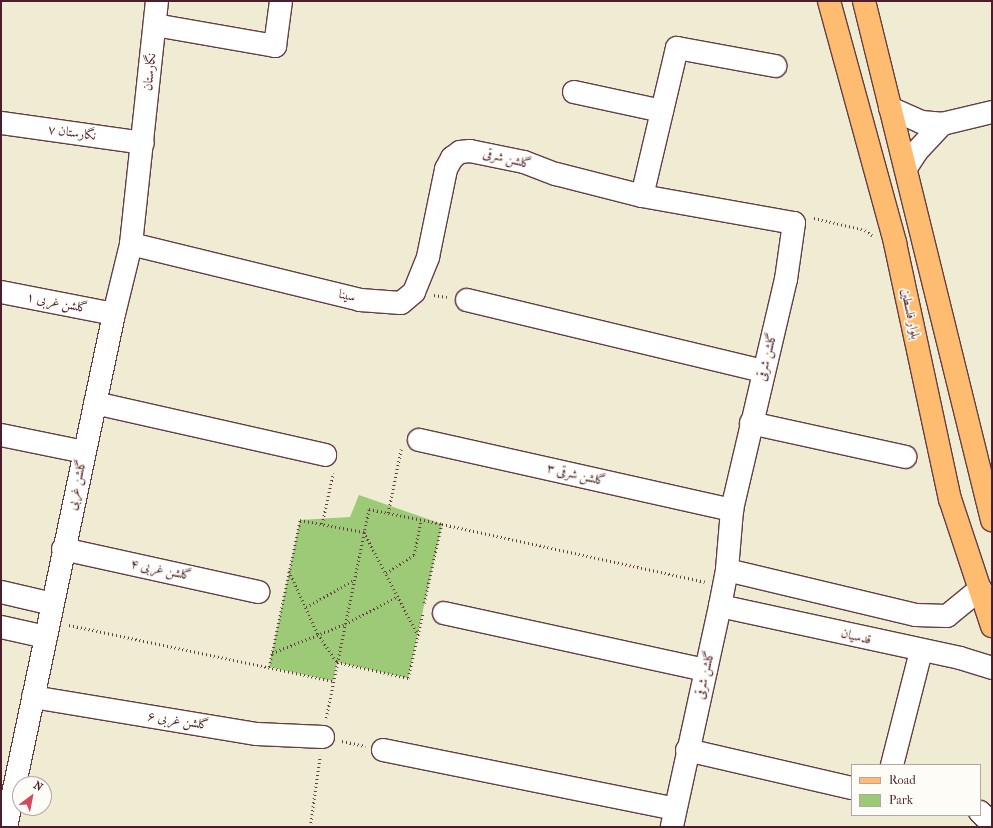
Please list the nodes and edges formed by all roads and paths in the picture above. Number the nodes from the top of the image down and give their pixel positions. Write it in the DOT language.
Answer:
graph roads {
  1 [pos="157,1"];
  2 [pos="280,1"];
  3 [pos="829,1"];
  4 [pos="864,1"];
  5 [pos="155,25"];
  6 [pos="775,66"];
  7 [pos="574,92"];
  8 [pos="890,108"];
  9 [pos="662,111"];
  10 [pos="992,112"];
  11 [pos="1,122"];
  12 [pos="942,124"];
  13 [pos="143,143"];
  14 [pos="906,168"];
  15 [pos="642,196"];
  16 [pos="794,222"];
  17 [pos="895,243"];
  18 [pos="131,244"];
  19 [pos="1,292"];
  20 [pos="414,292"];
  21 [pos="467,300"];
  22 [pos="114,314"];
  23 [pos="763,371"];
  24 [pos="95,403"];
  25 [pos="752,423"];
  26 [pos="1,435"];
  27 [pos="419,440"];
  28 [pos="84,452"];
  29 [pos="325,454"];
  30 [pos="905,457"];
  31 [pos="984,490"];
  32 [pos="950,499"];
  33 [pos="732,510"];
  34 [pos="388,513"];
  35 [pos="421,520"];
  36 [pos="992,520"];
  37 [pos="322,524"];
  38 [pos="442,524"];
  39 [pos="364,532"];
  40 [pos="63,549"];
  41 [pos="289,571"];
  42 [pos="386,573"];
  43 [pos="354,580"];
  44 [pos="724,587"];
  45 [pos="980,589"];
  46 [pos="1,592"];
  47 [pos="258,592"];
  48 [pos="398,596"];
  49 [pos="306,607"];
  50 [pos="444,613"];
  51 [pos="49,621"];
  52 [pos="345,624"];
  53 [pos="992,626"];
  54 [pos="1,627"];
  55 [pos="318,634"];
  56 [pos="418,634"];
  57 [pos="920,651"];
  58 [pos="272,653"];
  59 [pos="337,662"];
  60 [pos="268,667"];
  61 [pos="992,668"];
  62 [pos="706,670"];
  63 [pos="33,697"];
  64 [pos="323,737"];
  65 [pos="383,750"];
  66 [pos="687,750"];
  67 [pos="892,764"];
  68 [pos="10,770"];
  69 [pos="851,788"];
  70 [pos="981,813"];
  71 [pos="673,818"];
  72 [pos="992,824"];
  73 [pos="6,827"];
  74 [pos="310,827"];
  1 -- 5 [label="street, نگارستان"];
  2 -- 5 [label="street"];
  3 -- 17 [label="main road, بلوار فلسطین"];
  4 -- 8 [label="main road"];
  5 -- 13 [label="street, نگارستان"];
  6 -- 9 [label="street"];
  7 -- 9 [label="street"];
  8 -- 12 [label="street"];
  8 -- 14 [label="main road"];
  9 -- 15 [label="street"];
  10 -- 12 [label="street"];
  11 -- 13 [label="street, نگارستان ۷"];
  12 -- 14 [label="street"];
  13 -- 18 [label="street, گلشن غربی"];
  14 -- 31 [label="main road"];
  15 -- 16 [label="street, گلشن شرقی"];
  15 -- 20 [label="street, گلشن شرقی"];
  16 -- 17 [label="path"];
  16 -- 23 [label="street, گلشن شرقی"];
  17 -- 32 [label="main road, بلوار فلسطین"];
  18 -- 20 [label="street, سینا"];
  18 -- 22 [label="street, گلشن غربی"];
  19 -- 22 [label="street, گلشن غربی ۱"];
  20 -- 21 [label="path"];
  21 -- 23 [label="street"];
  22 -- 24 [label="street, گلشن غربی"];
  23 -- 25 [label="street, گلشن شرقی"];
  24 -- 28 [label="street, گلشن غربی"];
  24 -- 29 [label="street"];
  25 -- 30 [label="street"];
  25 -- 33 [label="street, گلشن شرقی"];
  26 -- 28 [label="street"];
  27 -- 33 [label="street, گلشن شرقی ۳"];
  27 -- 34 [label="path"];
  28 -- 40 [label="street, گلشن غربی"];
  29 -- 37 [label="path"];
  31 -- 32 [label="main road"];
  31 -- 36 [label="main road"];
  32 -- 45 [label="main road, بلوار فلسطین"];
  33 -- 44 [label="street, گلشن شرقی"];
  34 -- 35 [label="path"];
  34 -- 39 [label="path"];
  35 -- 38 [label="path"];
  35 -- 42 [label="path"];
  37 -- 39 [label="path"];
  37 -- 41 [label="path"];
  38 -- 44 [label="path"];
  38 -- 56 [label="path"];
  39 -- 42 [label="path"];
  39 -- 43 [label="path"];
  40 -- 47 [label="street, گلشن غربی ۴"];
  40 -- 51 [label="street, گلشن غربی"];
  41 -- 49 [label="path"];
  41 -- 58 [label="path"];
  42 -- 48 [label="path"];
  43 -- 49 [label="path"];
  43 -- 52 [label="path"];
  44 -- 45 [label="street"];
  44 -- 57 [label="street, قدسیان"];
  44 -- 62 [label="street, گلشن شرقی"];
  45 -- 53 [label="main road, بلوار فلسطین"];
  46 -- 51 [label="street"];
  48 -- 52 [label="path"];
  48 -- 56 [label="path"];
  49 -- 55 [label="path"];
  50 -- 62 [label="street"];
  51 -- 54 [label="street"];
  51 -- 60 [label="path"];
  51 -- 63 [label="street, گلشن غربی"];
  52 -- 55 [label="path"];
  52 -- 59 [label="path"];
  55 -- 58 [label="path"];
  55 -- 59 [label="path"];
  56 -- 59 [label="path"];
  57 -- 61 [label="street, قدسیان"];
  57 -- 67 [label="street"];
  58 -- 60 [label="path"];
  59 -- 60 [label="path"];
  62 -- 66 [label="street, گلشن شرقی"];
  63 -- 64 [label="street, گلشن غربی ۶"];
  63 -- 68 [label="street, گلشن غربی"];
  64 -- 74 [label="path"];
  65 -- 71 [label="street"];
  66 -- 69 [label="street"];
  66 -- 71 [label="street, گلشن شرقی"];
  68 -- 73 [label="street, گلشن غربی"];
  70 -- 72 [label="street"];
}
